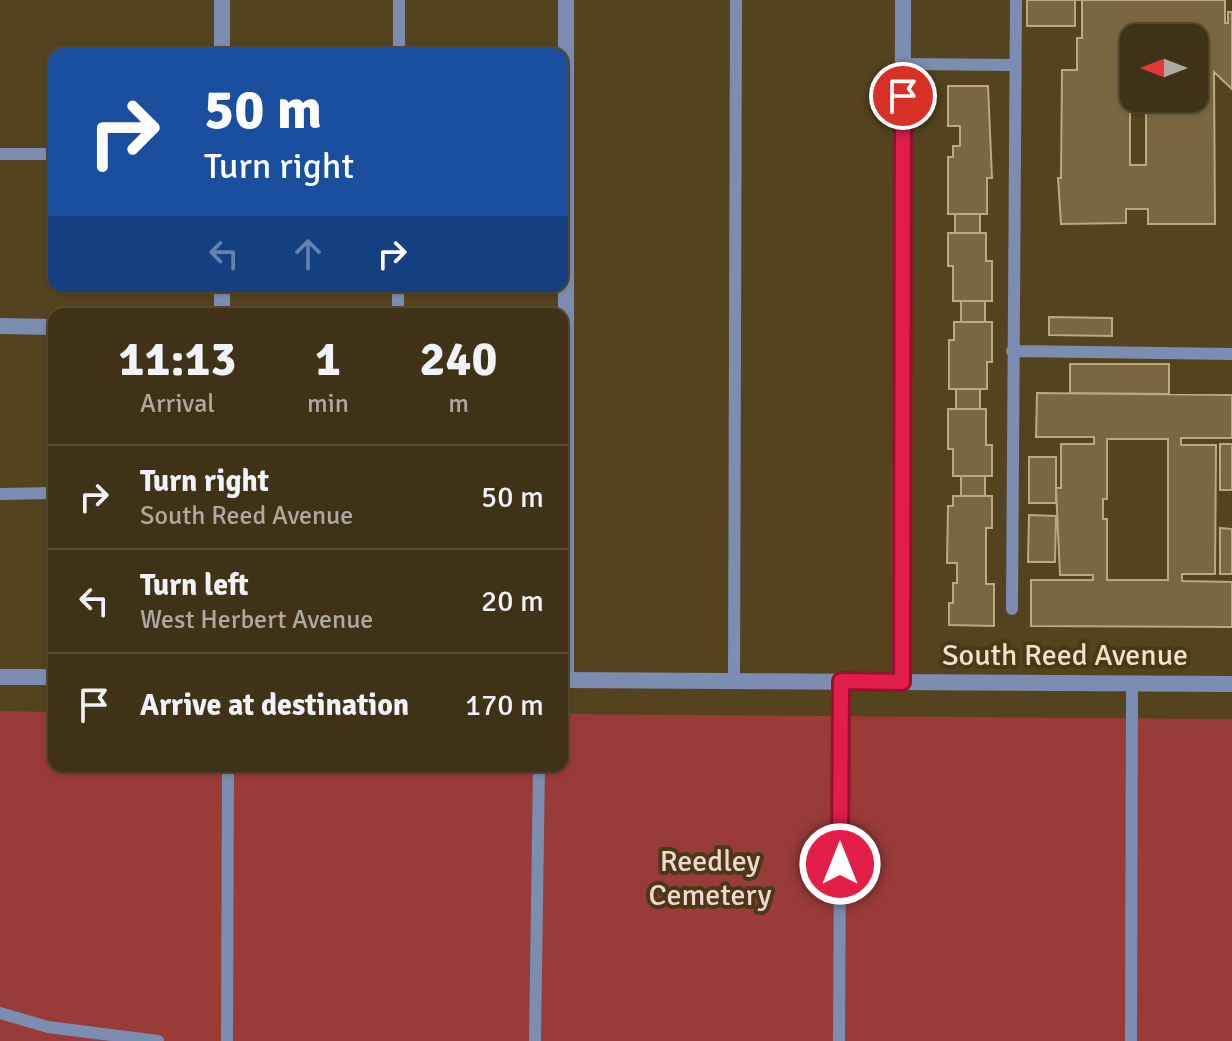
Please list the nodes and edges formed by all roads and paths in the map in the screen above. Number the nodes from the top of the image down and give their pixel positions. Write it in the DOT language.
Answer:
graph roads {
  1 [pos="222,0"];
  2 [pos="399,0"];
  3 [pos="566,0"];
  4 [pos="736,0"];
  5 [pos="903,0"];
  6 [pos="1016,0"];
  7 [pos="222,48"];
  8 [pos="399,48"];
  9 [pos="566,48"];
  10 [pos="903,64"];
  11 [pos="1015,65"];
  12 [pos="0,154"];
  13 [pos="48,154"];
  14 [pos="0,326"];
  15 [pos="48,327"];
  16 [pos="1012,351"];
  17 [pos="1232,354"];
  18 [pos="48,493"];
  19 [pos="0,494"];
  20 [pos="1012,609"];
  21 [pos="0,677"];
  22 [pos="48,677"];
  23 [pos="568,680"];
  24 [pos="734,680"];
  25 [pos="841,681"];
  26 [pos="902,682"];
  27 [pos="1132,683"];
  28 [pos="1232,684"];
  29 [pos="228,772"];
  30 [pos="539,772"];
  31 [pos="0,1013"];
  32 [pos="158,1041"];
  33 [pos="227,1041"];
  34 [pos="535,1041"];
  35 [pos="839,1041"];
  36 [pos="1131,1041"];
  1 -- 7 [label="street"];
  2 -- 8 [label="lane"];
  3 -- 9 [label="street"];
  4 -- 24 [label="lane"];
  5 -- 10 [label="street"];
  6 -- 11 [label="lane"];
  10 -- 11 [label="lane"];
  10 -- 26 [label="street"];
  11 -- 16 [label="lane"];
  12 -- 13 [label="lane"];
  14 -- 15 [label="street"];
  16 -- 17 [label="lane"];
  16 -- 20 [label="lane"];
  18 -- 19 [label="lane"];
  21 -- 22 [label="street"];
  23 -- 24 [label="street, South Reed Avenue"];
  24 -- 25 [label="street, South Reed Avenue"];
  25 -- 26 [label="street, South Reed Avenue"];
  25 -- 35 [label="lane"];
  26 -- 27 [label="street, South Reed Avenue"];
  27 -- 28 [label="street, South Reed Avenue"];
  27 -- 36 [label="lane"];
  29 -- 33 [label="lane"];
  30 -- 34 [label="lane"];
  31 -- 32 [label="lane"];
}
